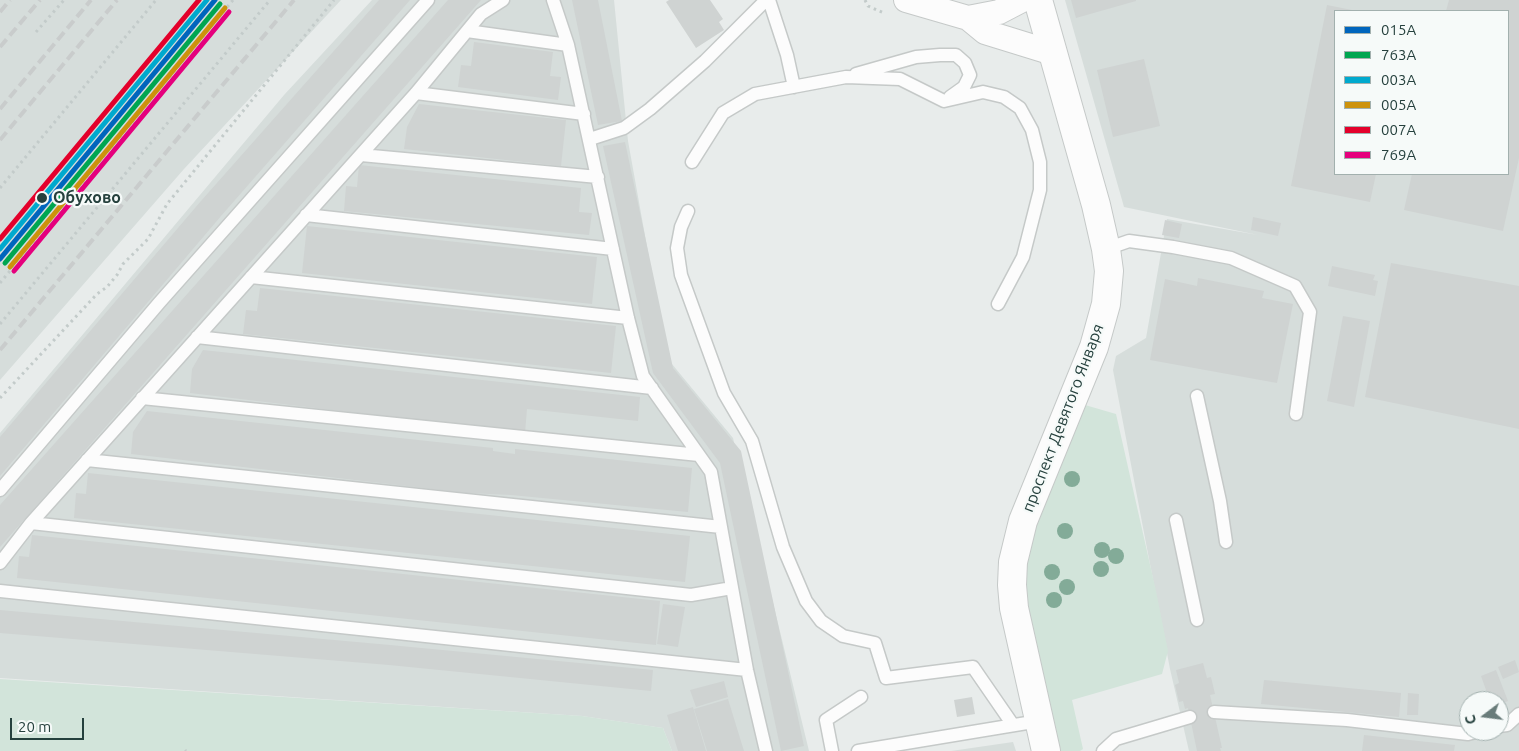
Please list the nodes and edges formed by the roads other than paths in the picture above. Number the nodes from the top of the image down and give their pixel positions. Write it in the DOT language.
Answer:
graph roads {
  1 [pos="428,0"];
  2 [pos="503,0"];
  3 [pos="553,0"];
  4 [pos="767,0"];
  5 [pos="906,0"];
  6 [pos="1022,0"];
  7 [pos="1038,0"];
  8 [pos="968,18"];
  9 [pos="467,31"];
  10 [pos="568,45"];
  11 [pos="1053,53"];
  12 [pos="846,77"];
  13 [pos="794,86"];
  14 [pos="416,93"];
  15 [pos="944,101"];
  16 [pos="584,114"];
  17 [pos="590,139"];
  18 [pos="361,155"];
  19 [pos="692,162"];
  20 [pos="598,177"];
  21 [pos="688,211"];
  22 [pos="306,215"];
  23 [pos="613,249"];
  24 [pos="1106,249"];
  25 [pos="251,277"];
  26 [pos="998,304"];
  27 [pos="628,318"];
  28 [pos="197,337"];
  29 [pos="652,388"];
  30 [pos="1197,396"];
  31 [pos="142,398"];
  32 [pos="1296,414"];
  33 [pos="699,455"];
  34 [pos="87,460"];
  35 [pos="0,490"];
  36 [pos="1176,520"];
  37 [pos="31,523"];
  38 [pos="721,527"];
  39 [pos="1226,542"];
  40 [pos="0,562"];
  41 [pos="732,588"];
  42 [pos="0,591"];
  43 [pos="1197,620"];
  44 [pos="747,670"];
  45 [pos="861,697"];
  46 [pos="1214,712"];
  47 [pos="1519,714"];
  48 [pos="1190,717"];
  49 [pos="1509,722"];
  50 [pos="1026,723"];
  51 [pos="1459,733"];
  52 [pos="766,751"];
  53 [pos="832,751"];
  54 [pos="858,751"];
  55 [pos="1046,751"];
  56 [pos="1103,751"];
  1 -- 35 [label="lane"];
  2 -- 9 [label="lane"];
  3 -- 10 [label="lane"];
  4 -- 13 [label="lane"];
  4 -- 17 [label="lane"];
  5 -- 8 [label="street"];
  6 -- 8 [label="street"];
  7 -- 11 [label="street, проспект Девятого Января"];
  8 -- 11 [label="street"];
  9 -- 10 [label="lane"];
  9 -- 14 [label="lane"];
  10 -- 16 [label="lane"];
  11 -- 24 [label="street, проспект Девятого Января"];
  12 -- 13 [label="lane"];
  12 -- 15 [label="lane"];
  12 -- 15 [label="lane"];
  13 -- 19 [label="lane"];
  14 -- 16 [label="lane"];
  14 -- 18 [label="lane"];
  15 -- 26 [label="lane"];
  16 -- 17 [label="lane"];
  17 -- 20 [label="lane"];
  18 -- 20 [label="lane"];
  18 -- 22 [label="lane"];
  20 -- 23 [label="lane"];
  21 -- 50 [label="lane"];
  22 -- 23 [label="lane"];
  22 -- 25 [label="lane"];
  23 -- 27 [label="lane"];
  24 -- 32 [label="lane"];
  24 -- 50 [label="street, проспект Девятого Января"];
  25 -- 27 [label="lane"];
  25 -- 28 [label="lane"];
  27 -- 29 [label="lane"];
  28 -- 29 [label="lane"];
  28 -- 31 [label="lane"];
  29 -- 33 [label="lane"];
  30 -- 39 [label="lane"];
  31 -- 33 [label="lane"];
  31 -- 34 [label="lane"];
  33 -- 38 [label="lane"];
  34 -- 37 [label="lane"];
  34 -- 38 [label="lane"];
  36 -- 43 [label="lane"];
  37 -- 40 [label="lane"];
  37 -- 41 [label="lane"];
  38 -- 41 [label="lane"];
  41 -- 44 [label="lane"];
  42 -- 44 [label="lane"];
  44 -- 52 [label="lane"];
  45 -- 53 [label="lane"];
  46 -- 51 [label="lane"];
  47 -- 49 [label="lane"];
  48 -- 56 [label="lane"];
  50 -- 54 [label="lane"];
  50 -- 55 [label="street, проспект Девятого Января"];
}
